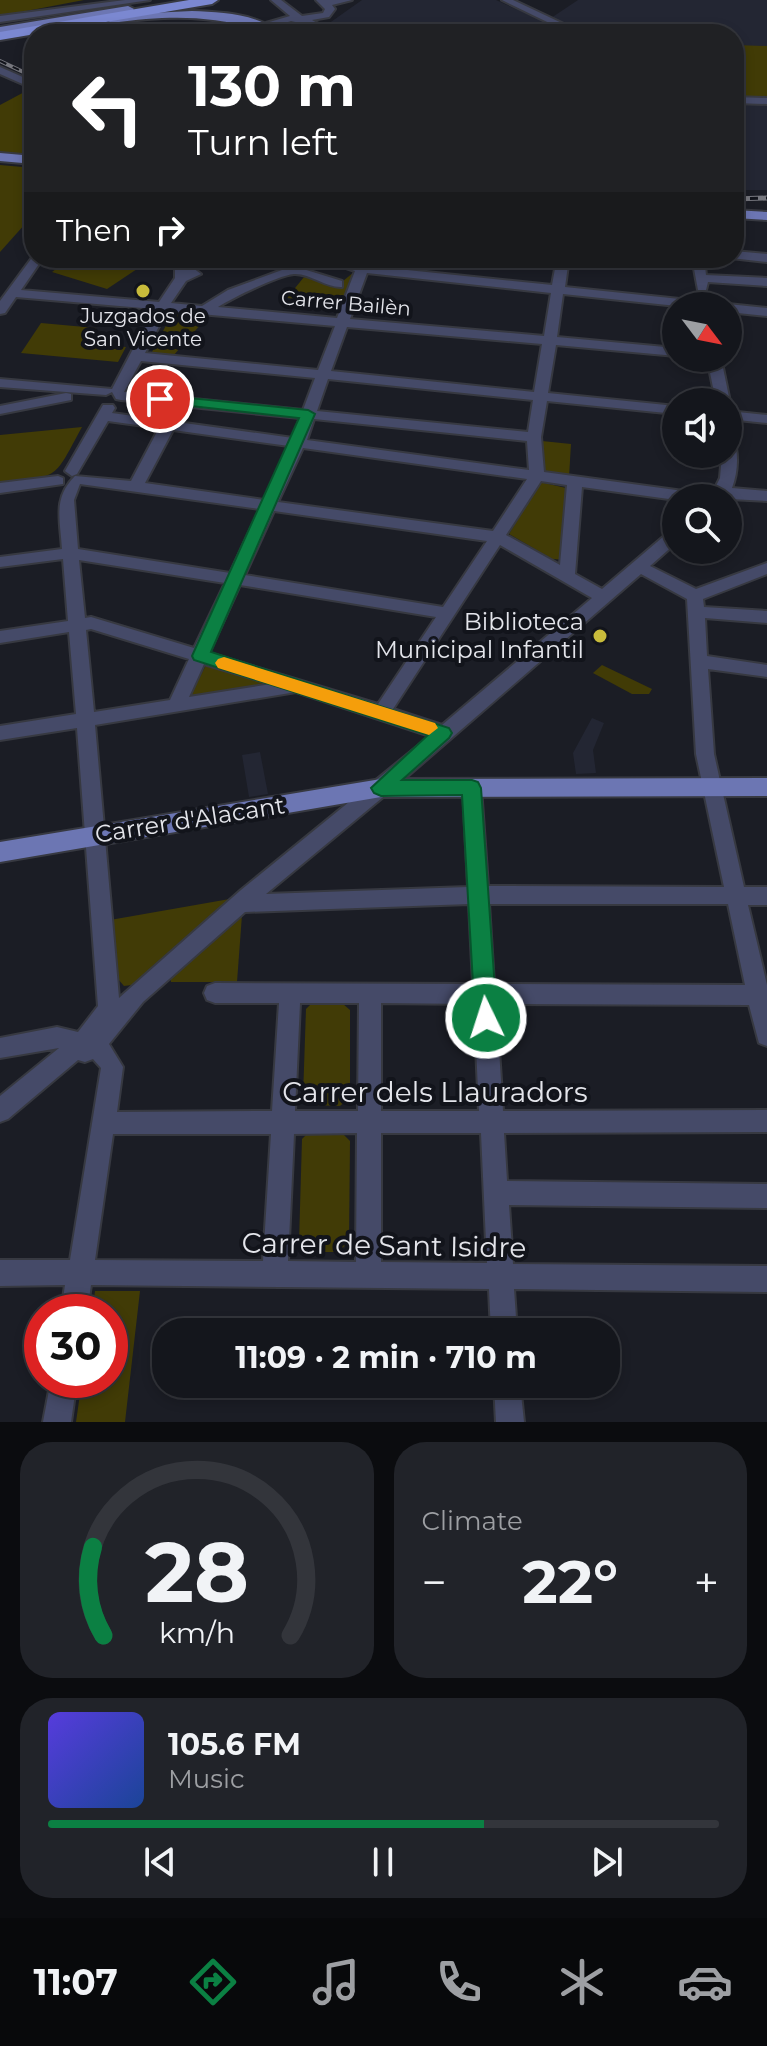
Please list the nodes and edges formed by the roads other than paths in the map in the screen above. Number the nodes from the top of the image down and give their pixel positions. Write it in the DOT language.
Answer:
graph roads {
  1 [pos="146,0"];
  2 [pos="164,0"];
  3 [pos="190,0"];
  4 [pos="212,0"];
  5 [pos="506,0"];
  6 [pos="277,1"];
  7 [pos="322,1"];
  8 [pos="346,1"];
  9 [pos="0,19"];
  10 [pos="301,19"];
  11 [pos="51,24"];
  12 [pos="56,24"];
  13 [pos="62,24"];
  14 [pos="85,24"];
  15 [pos="252,24"];
  16 [pos="275,24"];
  17 [pos="285,24"];
  18 [pos="312,24"];
  19 [pos="318,24"];
  20 [pos="558,24"];
  21 [pos="24,29"];
  22 [pos="24,30"];
  23 [pos="24,30"];
  24 [pos="24,31"];
  25 [pos="0,34"];
  26 [pos="0,70"];
  27 [pos="24,81"];
  28 [pos="744,100"];
  29 [pos="767,101"];
  30 [pos="0,158"];
  31 [pos="24,161"];
  32 [pos="744,217"];
  33 [pos="767,218"];
  34 [pos="744,256"];
  35 [pos="767,258"];
  36 [pos="30,268"];
  37 [pos="289,268"];
  38 [pos="296,268"];
  39 [pos="362,268"];
  40 [pos="400,268"];
  41 [pos="561,268"];
  42 [pos="700,268"];
  43 [pos="294,270"];
  44 [pos="181,278"];
  45 [pos="701,278"];
  46 [pos="767,282"];
  47 [pos="338,284"];
  48 [pos="558,290"];
  49 [pos="703,292"];
  50 [pos="13,293"];
  51 [pos="662,301"];
  52 [pos="162,307"];
  53 [pos="206,309"];
  54 [pos="742,309"];
  55 [pos="0,310"];
  56 [pos="767,312"];
  57 [pos="343,323"];
  58 [pos="551,341"];
  59 [pos="662,351"];
  60 [pos="136,356"];
  61 [pos="323,376"];
  62 [pos="0,383"];
  63 [pos="34,385"];
  64 [pos="66,397"];
  65 [pos="542,397"];
  66 [pos="110,400"];
  67 [pos="662,409"];
  68 [pos="0,410"];
  69 [pos="308,414"];
  70 [pos="742,416"];
  71 [pos="767,419"];
  72 [pos="168,425"];
  73 [pos="534,437"];
  74 [pos="298,443"];
  75 [pos="537,476"];
  76 [pos="71,479"];
  77 [pos="575,482"];
  78 [pos="135,487"];
  79 [pos="0,488"];
  80 [pos="662,493"];
  81 [pos="742,495"];
  82 [pos="767,496"];
  83 [pos="268,505"];
  84 [pos="500,539"];
  85 [pos="662,547"];
  86 [pos="71,553"];
  87 [pos="0,562"];
  88 [pos="640,567"];
  89 [pos="767,568"];
  90 [pos="567,574"];
  91 [pos="236,579"];
  92 [pos="603,597"];
  93 [pos="697,604"];
  94 [pos="447,613"];
  95 [pos="767,617"];
  96 [pos="78,624"];
  97 [pos="0,637"];
  98 [pos="200,656"];
  99 [pos="699,661"];
  100 [pos="767,671"];
  101 [pos="296,687"];
  102 [pos="176,706"];
  103 [pos="382,712"];
  104 [pos="84,721"];
  105 [pos="0,733"];
  106 [pos="443,733"];
  107 [pos="712,787"];
  108 [pos="767,787"];
  109 [pos="381,788"];
  110 [pos="472,788"];
  111 [pos="94,836"];
  112 [pos="0,852"];
  113 [pos="478,895"];
  114 [pos="738,896"];
  115 [pos="767,896"];
  116 [pos="241,903"];
  117 [pos="485,992"];
  118 [pos="215,993"];
  119 [pos="290,993"];
  120 [pos="370,994"];
  121 [pos="762,994"];
  122 [pos="767,1036"];
  123 [pos="87,1046"];
  124 [pos="0,1048"];
  125 [pos="0,1111"];
  126 [pos="0,1117"];
  127 [pos="492,1121"];
  128 [pos="767,1121"];
  129 [pos="283,1122"];
  130 [pos="103,1123"];
  131 [pos="368,1123"];
  132 [pos="496,1193"];
  133 [pos="767,1196"];
  134 [pos="275,1271"];
  135 [pos="80,1272"];
  136 [pos="0,1273"];
  137 [pos="368,1275"];
  138 [pos="501,1278"];
  139 [pos="767,1279"];
  140 [pos="77,1294"];
  141 [pos="503,1318"];
  142 [pos="61,1398"];
  143 [pos="508,1398"];
  144 [pos="57,1422"];
  145 [pos="510,1422"];
  1 -- 9 [label="street"];
  2 -- 11 [label="main road"];
  3 -- 12 [label="highway"];
  4 -- 13 [label="highway"];
  5 -- 20 [label="street"];
  6 -- 10 [label="street"];
  6 -- 16 [label="street"];
  7 -- 8 [label="street"];
  7 -- 10 [label="street"];
  8 -- 19 [label="street"];
  10 -- 17 [label="street"];
  10 -- 18 [label="street"];
  14 -- 15 [label="main road"];
  21 -- 25 [label="main road"];
  22 -- 25 [label="highway"];
  23 -- 25 [label="highway"];
  24 -- 25 [label="main road"];
  26 -- 27 [label="street"];
  28 -- 29 [label="street"];
  30 -- 31 [label="main road"];
  32 -- 33 [label="main road"];
  34 -- 35 [label="street"];
  36 -- 50 [label="street"];
  37 -- 43 [label="street"];
  38 -- 43 [label="street"];
  39 -- 57 [label="street"];
  40 -- 48 [label="street"];
  41 -- 48 [label="street"];
  42 -- 45 [label="street"];
  43 -- 47 [label="street"];
  43 -- 53 [label="street"];
  44 -- 52 [label="street"];
  45 -- 46 [label="street"];
  45 -- 49 [label="street"];
  48 -- 51 [label="street"];
  48 -- 58 [label="street"];
  50 -- 52 [label="street, Carrer Bailèn"];
  50 -- 55 [label="street"];
  52 -- 53 [label="street, Carrer Bailèn"];
  52 -- 60 [label="street"];
  53 -- 57 [label="street, Carrer Bailèn"];
  54 -- 56 [label="street"];
  57 -- 58 [label="street, Carrer Bailèn"];
  57 -- 61 [label="street"];
  58 -- 59 [label="street, Carrer Bailèn"];
  58 -- 65 [label="street"];
  60 -- 61 [label="street"];
  60 -- 66 [label="street"];
  61 -- 65 [label="street"];
  61 -- 69 [label="street"];
  62 -- 63 [label="street"];
  63 -- 64 [label="street"];
  63 -- 66 [label="street"];
  64 -- 66 [label="street"];
  64 -- 68 [label="street"];
  65 -- 67 [label="street"];
  65 -- 73 [label="street"];
  66 -- 69 [label="street"];
  66 -- 72 [label="street"];
  66 -- 76 [label="street"];
  69 -- 73 [label="street"];
  69 -- 74 [label="street"];
  70 -- 71 [label="street"];
  72 -- 74 [label="street"];
  72 -- 78 [label="street"];
  73 -- 75 [label="street"];
  74 -- 75 [label="street"];
  74 -- 83 [label="street"];
  75 -- 77 [label="street"];
  75 -- 84 [label="street"];
  76 -- 78 [label="street"];
  76 -- 79 [label="street"];
  76 -- 86 [label="street"];
  77 -- 80 [label="street"];
  77 -- 90 [label="street"];
  78 -- 83 [label="street"];
  81 -- 82 [label="street"];
  83 -- 84 [label="street"];
  83 -- 91 [label="street"];
  84 -- 90 [label="street"];
  84 -- 94 [label="street"];
  85 -- 88 [label="street"];
  86 -- 87 [label="street"];
  86 -- 91 [label="street"];
  86 -- 96 [label="street"];
  88 -- 92 [label="street"];
  88 -- 93 [label="street"];
  89 -- 93 [label="street"];
  90 -- 92 [label="street"];
  91 -- 94 [label="street"];
  91 -- 98 [label="street"];
  92 -- 106 [label="street"];
  93 -- 95 [label="street"];
  93 -- 99 [label="street"];
  94 -- 103 [label="street"];
  96 -- 97 [label="street"];
  96 -- 98 [label="street"];
  96 -- 104 [label="street"];
  98 -- 101 [label="street"];
  98 -- 102 [label="street"];
  99 -- 100 [label="street"];
  99 -- 107 [label="street"];
  101 -- 102 [label="street"];
  101 -- 103 [label="street"];
  102 -- 104 [label="street"];
  103 -- 106 [label="street"];
  104 -- 105 [label="street"];
  104 -- 111 [label="street"];
  106 -- 109 [label="street"];
  107 -- 108 [label="main road, Carrer d'Alacant"];
  107 -- 110 [label="main road, Carrer d'Alacant"];
  107 -- 114 [label="street"];
  109 -- 110 [label="main road, Carrer d'Alacant"];
  109 -- 111 [label="main road, Carrer d'Alacant"];
  109 -- 116 [label="street"];
  110 -- 113 [label="street"];
  111 -- 112 [label="main road, Carrer d'Alacant"];
  111 -- 123 [label="street"];
  113 -- 114 [label="street"];
  113 -- 116 [label="street"];
  113 -- 117 [label="street"];
  114 -- 115 [label="street"];
  114 -- 121 [label="street"];
  116 -- 123 [label="street"];
  117 -- 120 [label="street"];
  117 -- 121 [label="street"];
  117 -- 127 [label="street"];
  118 -- 119 [label="street"];
  119 -- 120 [label="street"];
  119 -- 129 [label="street"];
  120 -- 131 [label="street"];
  121 -- 122 [label="street"];
  123 -- 124 [label="street"];
  123 -- 125 [label="street"];
  123 -- 126 [label="street"];
  123 -- 130 [label="street"];
  127 -- 128 [label="street, Carrer dels Llauradors"];
  127 -- 131 [label="street, Carrer dels Llauradors"];
  127 -- 132 [label="street"];
  129 -- 130 [label="street, Carrer dels Llauradors"];
  129 -- 131 [label="street, Carrer dels Llauradors"];
  129 -- 134 [label="street"];
  130 -- 135 [label="street"];
  131 -- 137 [label="street"];
  132 -- 133 [label="street"];
  132 -- 138 [label="street"];
  134 -- 135 [label="street, Carrer de Sant Isidre"];
  134 -- 137 [label="street, Carrer de Sant Isidre"];
  135 -- 136 [label="street, Carrer de Sant Isidre"];
  135 -- 140 [label="street"];
  137 -- 138 [label="street, Carrer de Sant Isidre"];
  138 -- 139 [label="street, Carrer de Sant Isidre"];
  138 -- 141 [label="street"];
  142 -- 144 [label="street"];
  143 -- 145 [label="street"];
}
